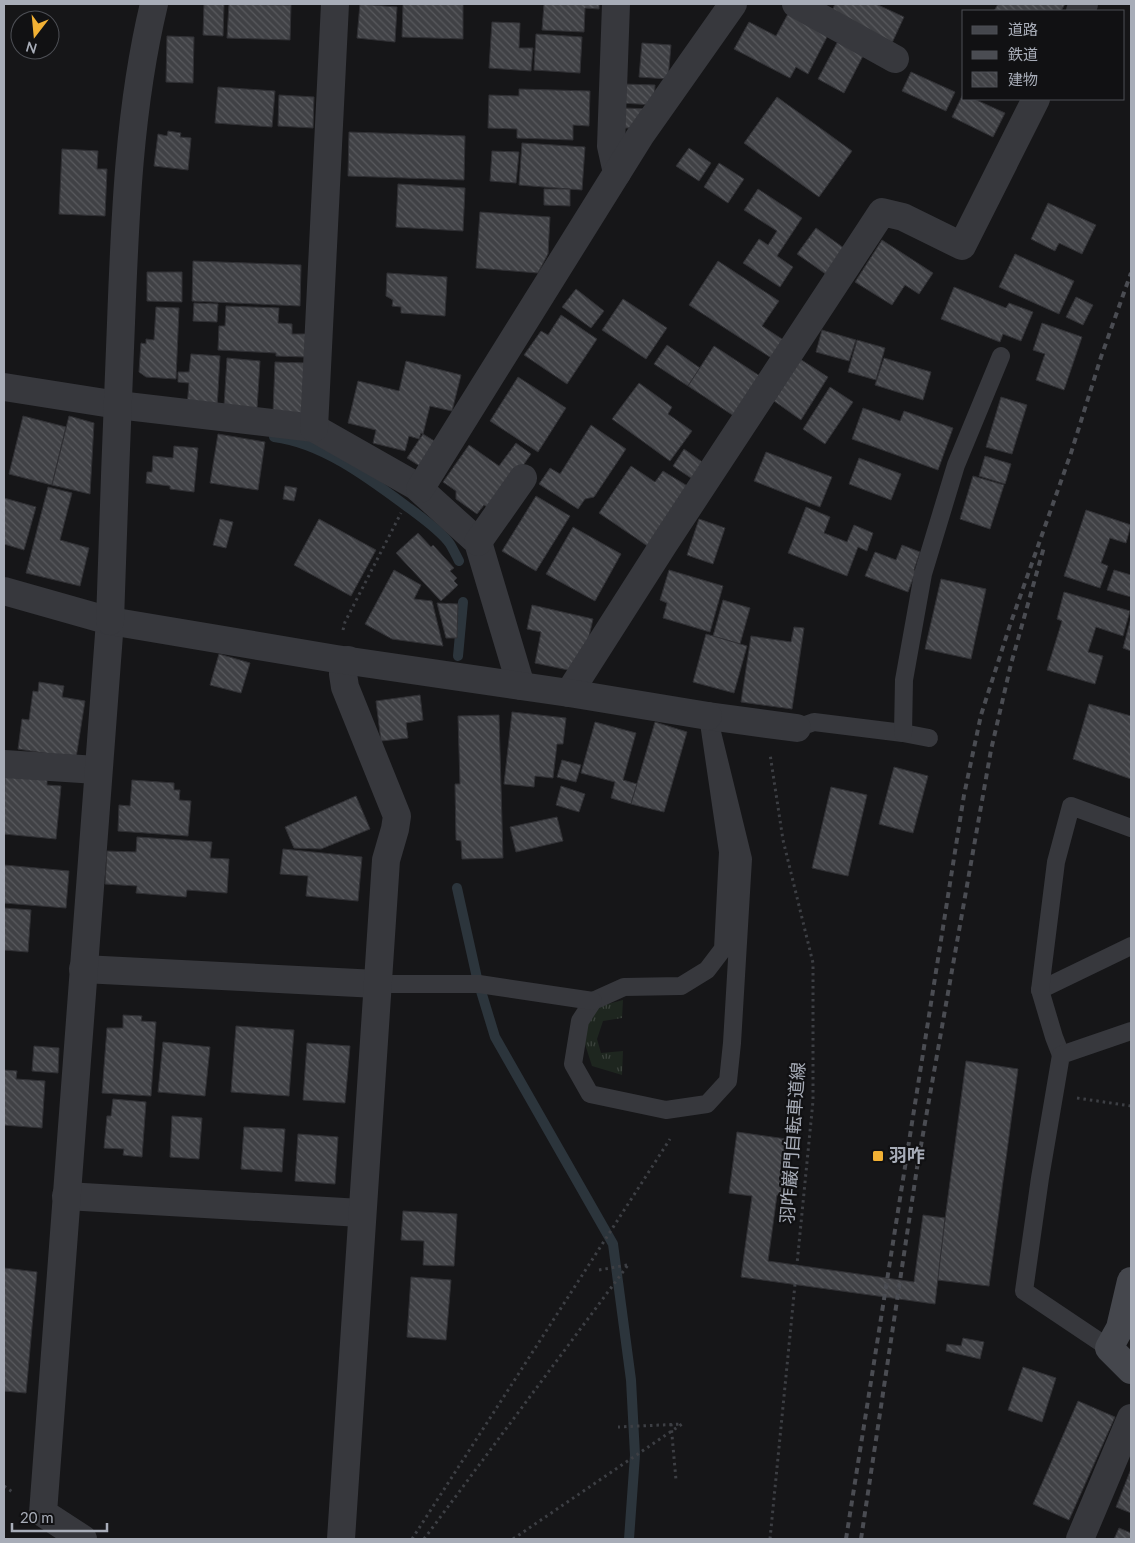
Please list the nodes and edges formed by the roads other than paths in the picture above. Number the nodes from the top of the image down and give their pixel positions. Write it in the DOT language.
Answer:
graph roads {
  1 [pos="154,4"];
  2 [pos="335,4"];
  3 [pos="616,4"];
  4 [pos="733,4"];
  5 [pos="796,4"];
  6 [pos="895,59"];
  7 [pos="1035,100"];
  8 [pos="617,173"];
  9 [pos="1001,356"];
  10 [pos="4,387"];
  11 [pos="118,405"];
  12 [pos="314,428"];
  13 [pos="523,478"];
  14 [pos="420,489"];
  15 [pos="478,542"];
  16 [pos="4,592"];
  17 [pos="110,621"];
  18 [pos="342,660"];
  19 [pos="521,686"];
  20 [pos="569,693"];
  21 [pos="708,716"];
  22 [pos="797,728"];
  23 [pos="903,733"];
  24 [pos="929,738"];
  25 [pos="4,764"];
  26 [pos="97,770"];
  27 [pos="1131,828"];
  28 [pos="1131,946"];
  29 [pos="83,969"];
  30 [pos="377,984"];
  31 [pos="1040,990"];
  32 [pos="593,1001"];
  33 [pos="1131,1031"];
  34 [pos="1061,1055"];
  35 [pos="66,1196"];
  36 [pos="361,1213"];
  37 [pos="1131,1281"];
  38 [pos="1109,1348"];
  39 [pos="1131,1370"];
  40 [pos="1131,1418"];
  41 [pos="83,1539"];
  42 [pos="341,1539"];
  43 [pos="1080,1539"];
  1 -- 11 [label="street"];
  2 -- 12 [label="street"];
  3 -- 8 [label="street"];
  4 -- 8 [label="street"];
  5 -- 6 [label="street"];
  7 -- 20 [label="street"];
  8 -- 14 [label="street"];
  9 -- 23 [label="lane"];
  10 -- 11 [label="street"];
  11 -- 12 [label="street"];
  11 -- 17 [label="street"];
  12 -- 14 [label="street"];
  13 -- 15 [label="street"];
  14 -- 15 [label="street"];
  15 -- 19 [label="street"];
  16 -- 17 [label="street"];
  17 -- 18 [label="street"];
  17 -- 26 [label="street"];
  18 -- 19 [label="street"];
  18 -- 30 [label="street"];
  19 -- 20 [label="street"];
  20 -- 21 [label="street"];
  21 -- 22 [label="street"];
  21 -- 32 [label="lane"];
  21 -- 32 [label="lane"];
  22 -- 23 [label="lane"];
  23 -- 24 [label="lane"];
  25 -- 26 [label="street"];
  26 -- 29 [label="street"];
  27 -- 31 [label="lane"];
  28 -- 31 [label="lane"];
  29 -- 30 [label="street"];
  29 -- 35 [label="street"];
  30 -- 32 [label="lane"];
  30 -- 36 [label="street"];
  31 -- 34 [label="lane"];
  33 -- 34 [label="lane"];
  34 -- 38 [label="lane"];
  35 -- 36 [label="street"];
  35 -- 41 [label="street"];
  36 -- 42 [label="street"];
  37 -- 38 [label="main road"];
  38 -- 39 [label="main road"];
  40 -- 43 [label="street"];
}
